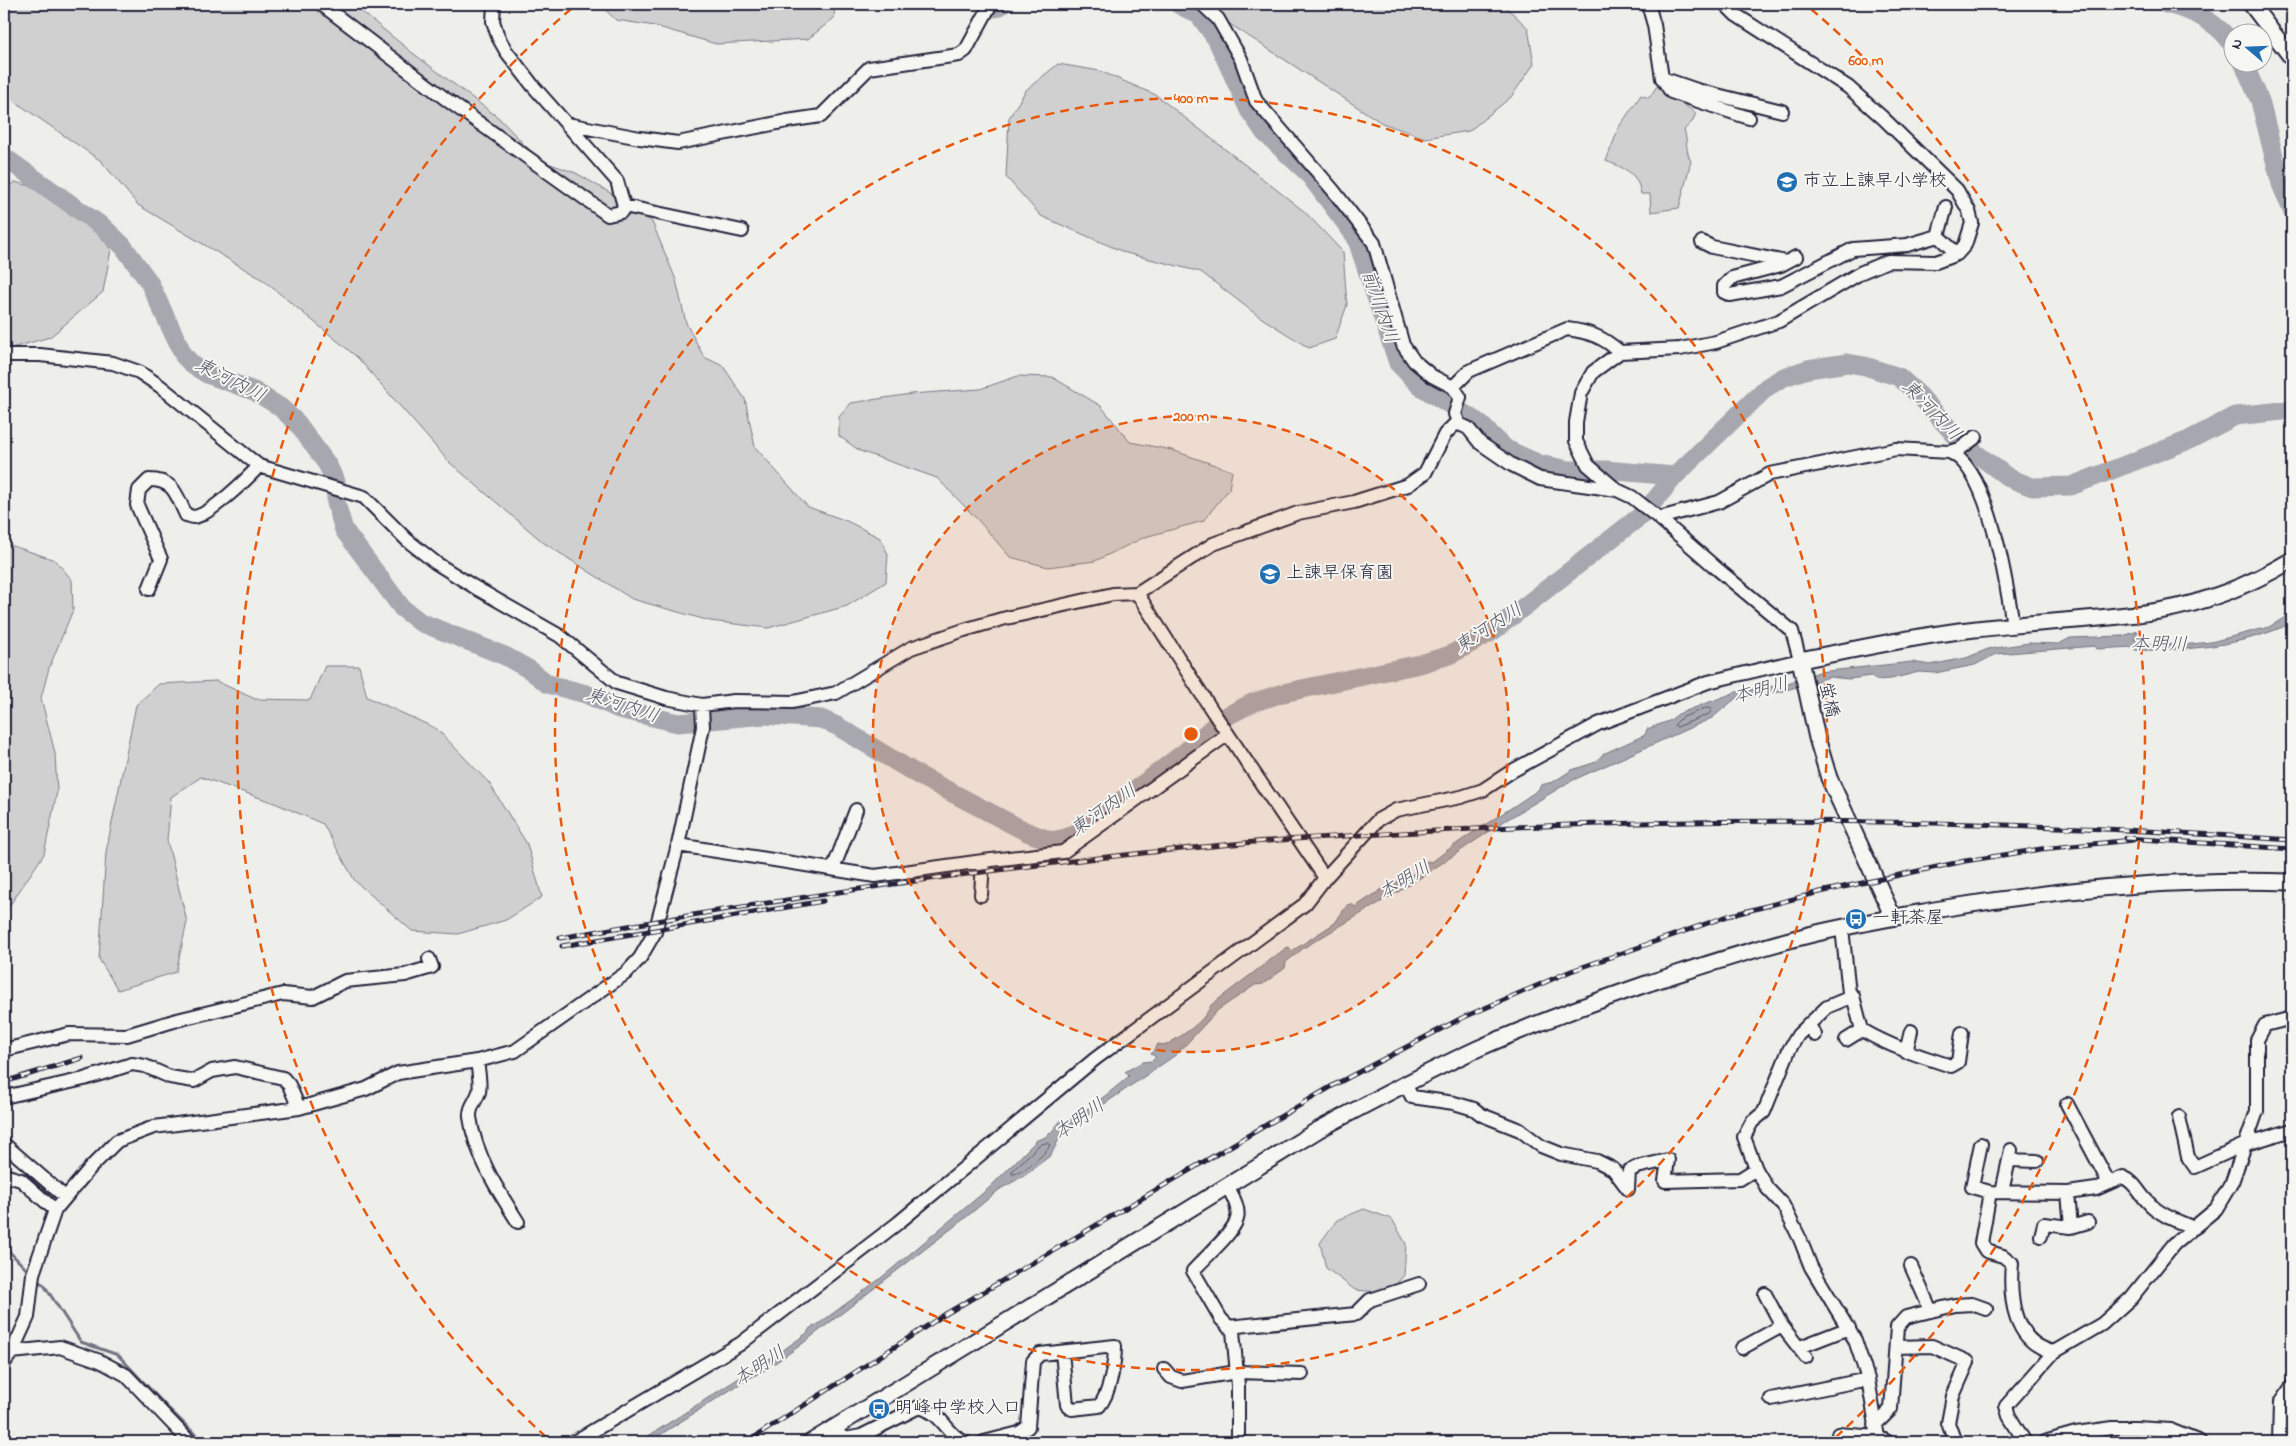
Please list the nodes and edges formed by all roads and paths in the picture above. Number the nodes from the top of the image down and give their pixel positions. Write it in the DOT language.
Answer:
graph roads {
  1 [pos="321,4"];
  2 [pos="494,4"];
  3 [pos="991,4"];
  4 [pos="1202,4"];
  5 [pos="1648,4"];
  6 [pos="1725,4"];
  7 [pos="2251,4"];
  8 [pos="2292,58"];
  9 [pos="1662,78"];
  10 [pos="1782,111"];
  11 [pos="1749,118"];
  12 [pos="567,124"];
  13 [pos="624,206"];
  14 [pos="1946,207"];
  15 [pos="742,231"];
  16 [pos="1938,236"];
  17 [pos="1702,242"];
  18 [pos="1957,254"];
  19 [pos="1620,352"];
  20 [pos="4,355"];
  21 [pos="1456,392"];
  22 [pos="1457,419"];
  23 [pos="1976,437"];
  24 [pos="1955,451"];
  25 [pos="260,466"];
  26 [pos="1617,490"];
  27 [pos="1657,516"];
  28 [pos="2292,560"];
  29 [pos="149,589"];
  30 [pos="1137,593"];
  31 [pos="2013,625"];
  32 [pos="1801,665"];
  33 [pos="703,706"];
  34 [pos="1225,730"];
  35 [pos="856,810"];
  36 [pos="678,844"];
  37 [pos="983,861"];
  38 [pos="833,869"];
  39 [pos="1324,878"];
  40 [pos="2292,882"];
  41 [pos="982,895"];
  42 [pos="1893,918"];
  43 [pos="1842,928"];
  44 [pos="429,959"];
  45 [pos="1853,996"];
  46 [pos="2292,1018"];
  47 [pos="1808,1024"];
  48 [pos="1862,1030"];
  49 [pos="1911,1031"];
  50 [pos="1962,1033"];
  51 [pos="1798,1035"];
  52 [pos="1816,1035"];
  53 [pos="1846,1040"];
  54 [pos="4,1050"];
  55 [pos="1906,1052"];
  56 [pos="478,1061"];
  57 [pos="1792,1061"];
  58 [pos="1405,1084"];
  59 [pos="4,1097"];
  60 [pos="2066,1104"];
  61 [pos="299,1108"];
  62 [pos="2179,1117"];
  63 [pos="2292,1130"];
  64 [pos="4,1144"];
  65 [pos="1981,1144"];
  66 [pos="2246,1144"];
  67 [pos="2037,1161"];
  68 [pos="1756,1169"];
  69 [pos="4,1176"];
  70 [pos="2109,1183"];
  71 [pos="1227,1185"];
  72 [pos="1996,1192"];
  73 [pos="2068,1192"];
  74 [pos="65,1198"];
  75 [pos="55,1210"];
  76 [pos="518,1222"];
  77 [pos="2088,1222"];
  78 [pos="2071,1227"];
  79 [pos="2194,1228"];
  80 [pos="2042,1236"];
  81 [pos="1911,1266"];
  82 [pos="1419,1284"];
  83 [pos="1765,1294"];
  84 [pos="1986,1309"];
  85 [pos="1931,1311"];
  86 [pos="1782,1326"];
  87 [pos="1228,1327"];
  88 [pos="1849,1328"];
  89 [pos="1742,1348"];
  90 [pos="1896,1348"];
  91 [pos="12,1352"];
  92 [pos="1062,1352"];
  93 [pos="2054,1352"];
  94 [pos="4,1363"];
  95 [pos="1164,1369"];
  96 [pos="1237,1372"];
  97 [pos="1302,1374"];
  98 [pos="1868,1379"];
  99 [pos="2292,1386"];
  100 [pos="1771,1399"];
  101 [pos="833,1429"];
  102 [pos="1838,1434"];
  103 [pos="1879,1437"];
  104 [pos="190,1442"];
  105 [pos="574,1442"];
  106 [pos="811,1442"];
  107 [pos="964,1442"];
  108 [pos="984,1442"];
  109 [pos="1238,1442"];
  110 [pos="1955,1442"];
  111 [pos="2026,1442"];
  112 [pos="2044,1442"];
  113 [pos="2200,1442"];
  114 [pos="2279,1442"];
  1 -- 13 [label="street"];
  2 -- 12 [label="street"];
  3 -- 12 [label="street"];
  4 -- 21 [label="street"];
  5 -- 9 [label="street"];
  6 -- 18 [label="street"];
  7 -- 8 [label="street"];
  9 -- 10 [label="street"];
  9 -- 11 [label="street"];
  12 -- 13 [label="street"];
  13 -- 15 [label="street"];
  14 -- 16 [label="street"];
  16 -- 17 [label="street"];
  16 -- 18 [label="street"];
  18 -- 19 [label="street"];
  19 -- 21 [label="street"];
  19 -- 26 [label="street"];
  20 -- 25 [label="street"];
  21 -- 22 [label="street"];
  22 -- 26 [label="street"];
  22 -- 30 [label="street"];
  23 -- 24 [label="street"];
  24 -- 27 [label="street"];
  24 -- 31 [label="street"];
  25 -- 29 [label="street"];
  25 -- 33 [label="street"];
  26 -- 27 [label="street"];
  27 -- 32 [label="street"];
  28 -- 31 [label="street"];
  30 -- 33 [label="street"];
  30 -- 34 [label="street"];
  31 -- 32 [label="street"];
  32 -- 39 [label="street"];
  32 -- 42 [label="street, 蛍橋"];
  33 -- 36 [label="street"];
  34 -- 37 [label="street"];
  34 -- 39 [label="street"];
  35 -- 38 [label="street"];
  36 -- 38 [label="street"];
  36 -- 56 [label="street"];
  37 -- 38 [label="street"];
  37 -- 41 [label="street"];
  39 -- 105 [label="street"];
  40 -- 42 [label="street"];
  42 -- 43 [label="street"];
  43 -- 45 [label="street"];
  43 -- 58 [label="street"];
  44 -- 54 [label="street"];
  45 -- 47 [label="street"];
  45 -- 48 [label="street"];
  46 -- 66 [label="street"];
  47 -- 51 [label="street"];
  47 -- 52 [label="street"];
  48 -- 53 [label="street"];
  48 -- 55 [label="street"];
  49 -- 55 [label="street"];
  50 -- 55 [label="street"];
  51 -- 57 [label="street"];
  51 -- 68 [label="street"];
  56 -- 61 [label="street"];
  56 -- 76 [label="street"];
  58 -- 68 [label="street"];
  58 -- 71 [label="street"];
  59 -- 61 [label="street"];
  60 -- 70 [label="street"];
  61 -- 74 [label="street"];
  62 -- 66 [label="street"];
  63 -- 66 [label="street"];
  64 -- 74 [label="street"];
  65 -- 72 [label="street"];
  66 -- 79 [label="street"];
  67 -- 72 [label="street"];
  68 -- 88 [label="street"];
  69 -- 75 [label="street"];
  70 -- 73 [label="street"];
  70 -- 79 [label="street"];
  71 -- 87 [label="street"];
  71 -- 101 [label="street"];
  72 -- 73 [label="street"];
  72 -- 93 [label="street"];
  73 -- 78 [label="street"];
  74 -- 75 [label="street"];
  75 -- 91 [label="street"];
  77 -- 78 [label="street"];
  78 -- 80 [label="street"];
  79 -- 93 [label="street"];
  81 -- 85 [label="street"];
  82 -- 87 [label="street"];
  83 -- 86 [label="street"];
  84 -- 85 [label="street"];
  85 -- 90 [label="street"];
  86 -- 88 [label="street"];
  86 -- 89 [label="street"];
  87 -- 96 [label="street"];
  88 -- 98 [label="street"];
  90 -- 103 [label="street"];
  90 -- 110 [label="street"];
  91 -- 94 [label="street"];
  91 -- 104 [label="street"];
  92 -- 92 [label="street"];
  92 -- 108 [label="street"];
  93 -- 111 [label="street"];
  95 -- 96 [label="street"];
  96 -- 97 [label="street"];
  96 -- 109 [label="street"];
  98 -- 100 [label="street"];
  98 -- 103 [label="street"];
  99 -- 114 [label="street"];
  101 -- 106 [label="street"];
  101 -- 107 [label="street"];
  102 -- 103 [label="street"];
  112 -- 113 [label="street"];
}
